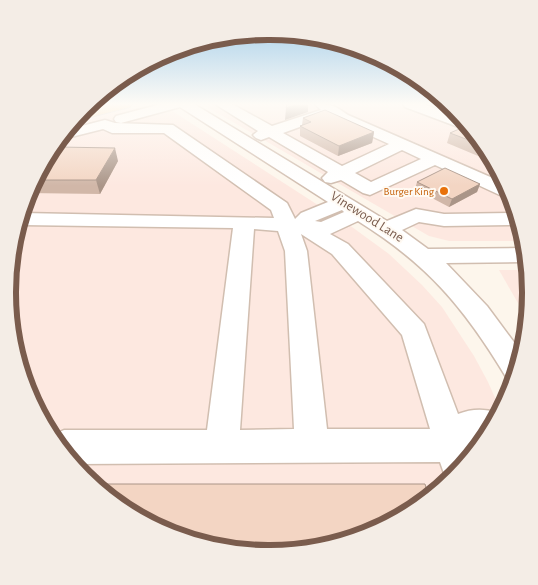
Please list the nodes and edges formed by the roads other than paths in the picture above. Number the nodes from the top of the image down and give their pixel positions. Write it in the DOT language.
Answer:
graph roads {
  1 [pos="173,131"];
  2 [pos="228,131"];
  3 [pos="376,131"];
  4 [pos="270,132"];
  5 [pos="242,140"];
  6 [pos="402,144"];
  7 [pos="435,159"];
  8 [pos="342,173"];
  9 [pos="315,184"];
  10 [pos="381,184"];
  11 [pos="499,188"];
  12 [pos="504,198"];
  13 [pos="352,207"];
  14 [pos="27,219"];
  15 [pos="511,219"];
  16 [pos="244,222"];
  17 [pos="295,225"];
  18 [pos="386,229"];
  19 [pos="519,255"];
  20 [pos="426,256"];
  21 [pos="512,361"];
  22 [pos="484,425"];
  23 [pos="312,446"];
  24 [pos="222,447"];
  25 [pos="70,448"];
  26 [pos="461,455"];
  1 -- 17 [label="street"];
  2 -- 5 [label="street, Vinewood Lane"];
  3 -- 6 [label="street"];
  4 -- 5 [label="street"];
  4 -- 8 [label="street"];
  5 -- 9 [label="street, Vinewood Lane"];
  6 -- 7 [label="street"];
  6 -- 8 [label="street"];
  7 -- 10 [label="street"];
  7 -- 11 [label="street"];
  8 -- 9 [label="street"];
  8 -- 10 [label="street"];
  9 -- 13 [label="street, Vinewood Lane"];
  10 -- 12 [label="street"];
  13 -- 17 [label="street"];
  13 -- 18 [label="street, Vinewood Lane"];
  14 -- 16 [label="street"];
  15 -- 18 [label="street"];
  16 -- 17 [label="street"];
  16 -- 24 [label="street"];
  17 -- 23 [label="street"];
  17 -- 26 [label="street"];
  18 -- 20 [label="street, Vinewood Lane"];
  19 -- 20 [label="street"];
  20 -- 21 [label="street, Vinewood Lane"];
  22 -- 26 [label="street"];
  23 -- 24 [label="street"];
  23 -- 26 [label="street"];
  24 -- 25 [label="street"];
}
